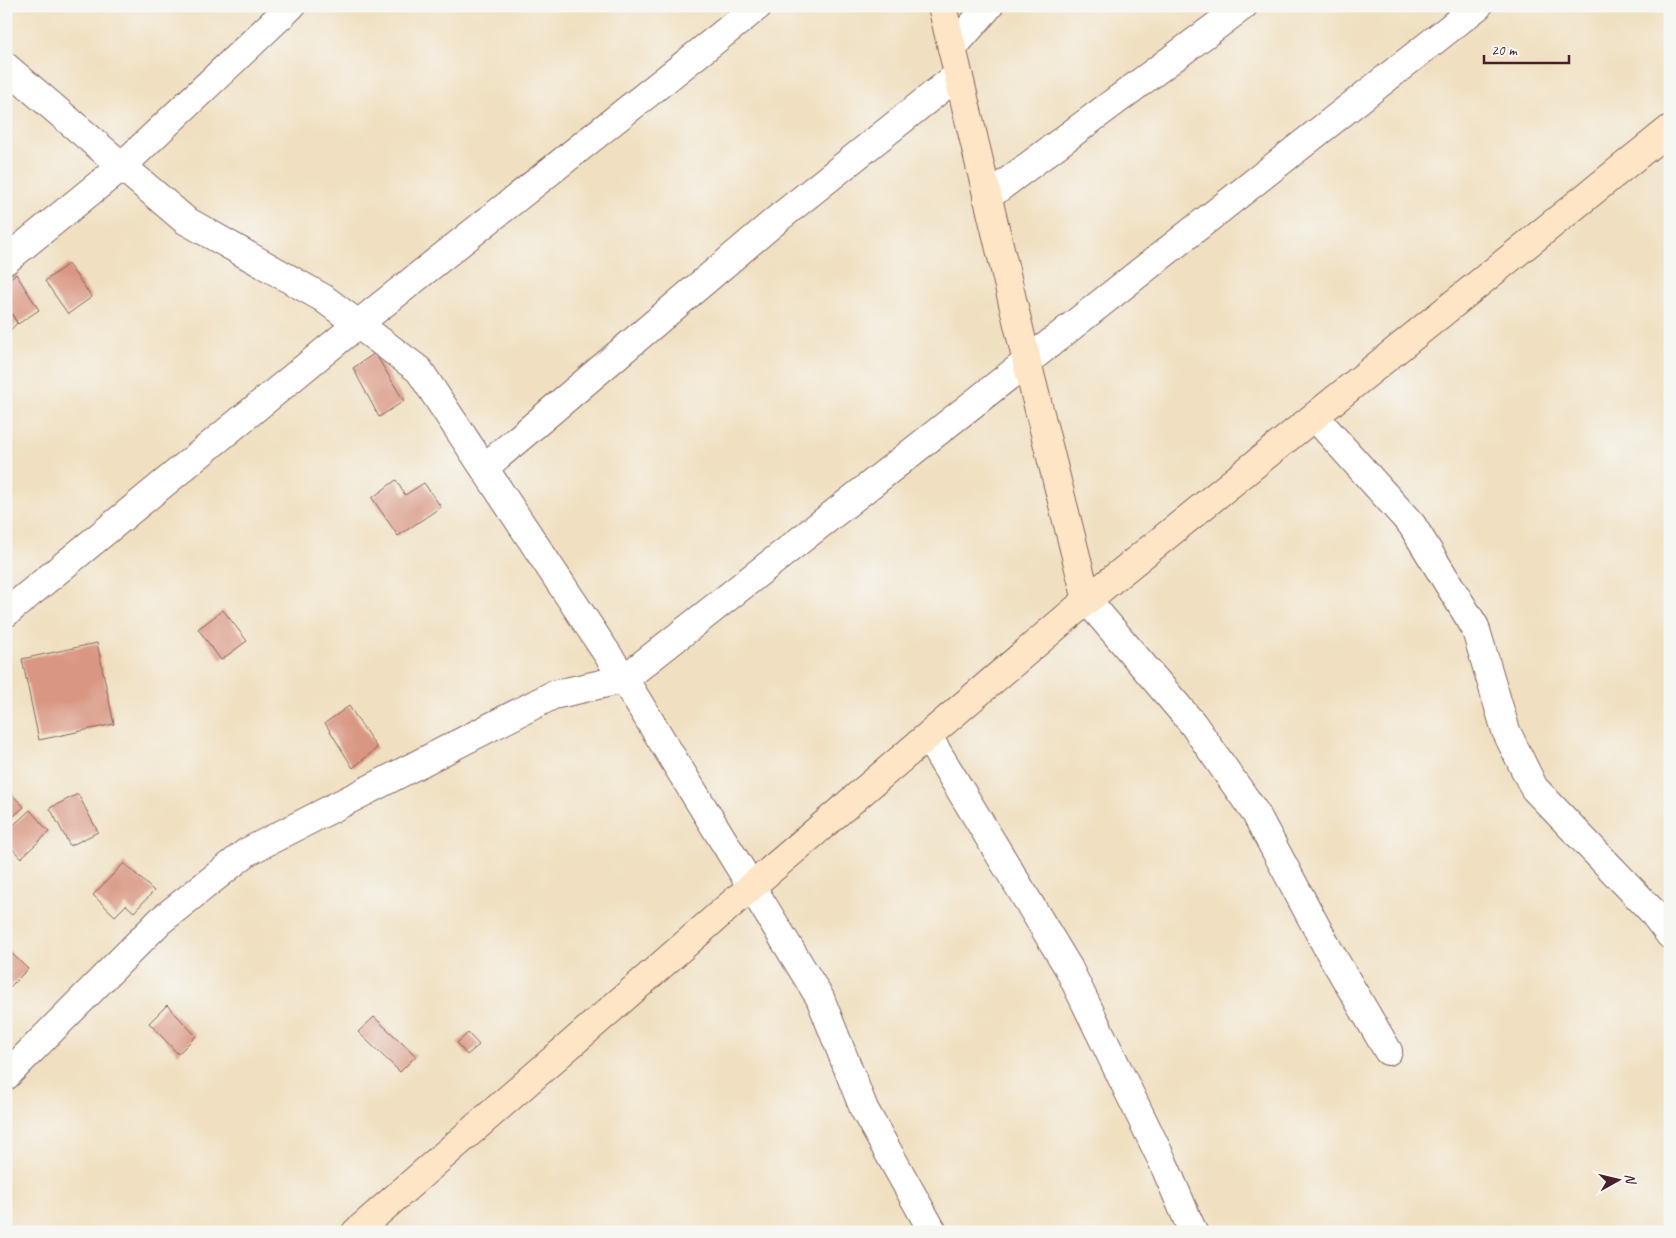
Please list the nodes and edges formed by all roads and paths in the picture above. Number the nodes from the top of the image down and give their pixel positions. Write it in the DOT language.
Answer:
graph roads {
  1 [pos="290,6"];
  2 [pos="758,6"];
  3 [pos="942,6"];
  4 [pos="989,6"];
  5 [pos="1243,6"];
  6 [pos="1478,6"];
  7 [pos="952,48"];
  8 [pos="6,68"];
  9 [pos="958,75"];
  10 [pos="1670,129"];
  11 [pos="122,166"];
  12 [pos="987,197"];
  13 [pos="6,260"];
  14 [pos="358,324"];
  15 [pos="1027,362"];
  16 [pos="1315,417"];
  17 [pos="484,468"];
  18 [pos="1087,600"];
  19 [pos="6,613"];
  20 [pos="624,679"];
  21 [pos="928,737"];
  22 [pos="752,886"];
  23 [pos="1670,935"];
  24 [pos="1388,1051"];
  25 [pos="6,1076"];
  26 [pos="356,1232"];
  27 [pos="933,1232"];
  28 [pos="1194,1232"];
  1 -- 11 [label="street"];
  2 -- 14 [label="street"];
  3 -- 7 [label="main road"];
  4 -- 7 [label="street"];
  5 -- 12 [label="street"];
  6 -- 15 [label="street"];
  7 -- 9 [label="main road"];
  8 -- 11 [label="street"];
  9 -- 12 [label="main road"];
  9 -- 17 [label="street"];
  10 -- 16 [label="main road"];
  11 -- 13 [label="street"];
  11 -- 14 [label="street"];
  12 -- 15 [label="main road"];
  14 -- 17 [label="street"];
  14 -- 19 [label="street"];
  15 -- 18 [label="main road"];
  15 -- 20 [label="street"];
  16 -- 18 [label="main road"];
  16 -- 23 [label="street"];
  17 -- 20 [label="street"];
  18 -- 21 [label="main road"];
  18 -- 24 [label="street"];
  20 -- 22 [label="street"];
  20 -- 25 [label="street"];
  21 -- 22 [label="main road"];
  21 -- 28 [label="street"];
  22 -- 26 [label="main road"];
  22 -- 27 [label="street"];
}
